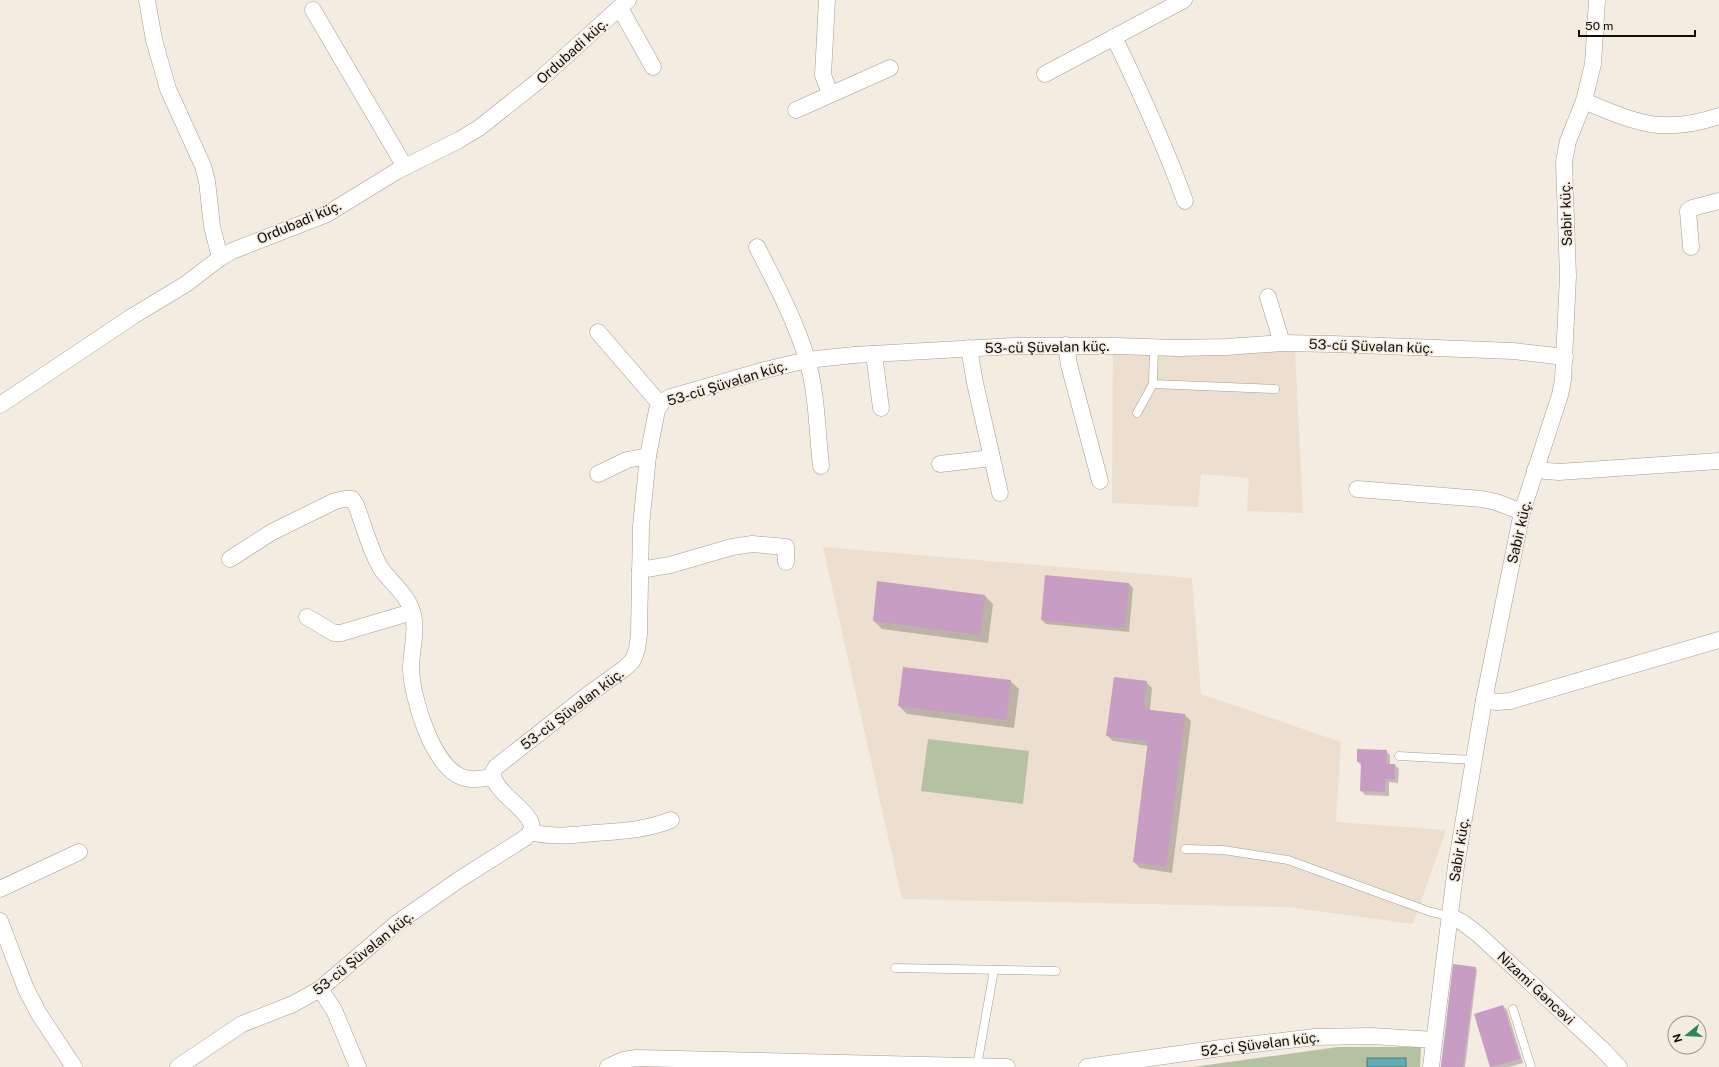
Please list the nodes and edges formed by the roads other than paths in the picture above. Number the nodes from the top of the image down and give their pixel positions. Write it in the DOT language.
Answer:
graph roads {
  1 [pos="147,0"];
  2 [pos="827,0"];
  3 [pos="1184,0"];
  4 [pos="1597,0"];
  5 [pos="624,4"];
  6 [pos="313,10"];
  7 [pos="1114,37"];
  8 [pos="653,67"];
  9 [pos="890,68"];
  10 [pos="1045,74"];
  11 [pos="830,94"];
  12 [pos="1584,101"];
  13 [pos="796,110"];
  14 [pos="1719,116"];
  15 [pos="405,167"];
  16 [pos="1185,201"];
  17 [pos="1719,201"];
  18 [pos="1691,247"];
  19 [pos="757,248"];
  20 [pos="220,258"];
  21 [pos="1268,297"];
  22 [pos="598,332"];
  23 [pos="1282,343"];
  24 [pos="1066,345"];
  25 [pos="1154,347"];
  26 [pos="969,348"];
  27 [pos="874,354"];
  28 [pos="1565,357"];
  29 [pos="807,360"];
  30 [pos="1153,384"];
  31 [pos="1276,389"];
  32 [pos="660,404"];
  33 [pos="0,405"];
  34 [pos="882,408"];
  35 [pos="1137,413"];
  36 [pos="648,456"];
  37 [pos="992,458"];
  38 [pos="1719,460"];
  39 [pos="940,464"];
  40 [pos="821,466"];
  41 [pos="1535,470"];
  42 [pos="598,474"];
  43 [pos="1100,481"];
  44 [pos="1357,489"];
  45 [pos="1000,493"];
  46 [pos="1522,512"];
  47 [pos="230,558"];
  48 [pos="786,562"];
  49 [pos="640,570"];
  50 [pos="412,612"];
  51 [pos="307,617"];
  52 [pos="1719,640"];
  53 [pos="1484,700"];
  54 [pos="1399,756"];
  55 [pos="1473,760"];
  56 [pos="492,777"];
  57 [pos="671,820"];
  58 [pos="531,832"];
  59 [pos="1186,849"];
  60 [pos="79,852"];
  61 [pos="0,889"];
  62 [pos="1449,916"];
  63 [pos="0,921"];
  64 [pos="895,968"];
  65 [pos="994,970"];
  66 [pos="1056,971"];
  67 [pos="320,989"];
  68 [pos="1513,1009"];
  69 [pos="1434,1040"];
  70 [pos="977,1066"];
  71 [pos="74,1067"];
  72 [pos="178,1067"];
  73 [pos="358,1067"];
  74 [pos="608,1067"];
  75 [pos="1007,1067"];
  76 [pos="1087,1067"];
  77 [pos="1431,1067"];
  78 [pos="1531,1067"];
  79 [pos="1619,1067"];
  1 -- 20 [label="street"];
  2 -- 11 [label="street"];
  3 -- 7 [label="street"];
  4 -- 12 [label="street, Sabir küç."];
  5 -- 8 [label="street"];
  5 -- 15 [label="street, Ordubadi küç."];
  6 -- 15 [label="street"];
  7 -- 10 [label="street"];
  7 -- 16 [label="street"];
  9 -- 11 [label="street"];
  11 -- 13 [label="street"];
  12 -- 14 [label="street"];
  12 -- 28 [label="street, Sabir küç."];
  15 -- 20 [label="street, Ordubadi küç."];
  17 -- 18 [label="street"];
  19 -- 29 [label="street"];
  20 -- 33 [label="street, Ordubadi küç."];
  21 -- 23 [label="street"];
  22 -- 32 [label="street"];
  23 -- 25 [label="street, 53-cü Şüvəlan küç."];
  23 -- 28 [label="street, 53-cü Şüvəlan küç."];
  24 -- 25 [label="street, 53-cü Şüvəlan küç."];
  24 -- 26 [label="street, 53-cü Şüvəlan küç."];
  24 -- 43 [label="street"];
  25 -- 30 [label="lane"];
  26 -- 27 [label="street, 53-cü Şüvəlan küç."];
  26 -- 37 [label="street"];
  27 -- 29 [label="street, 53-cü Şüvəlan küç."];
  27 -- 34 [label="street"];
  28 -- 41 [label="street, Sabir küç."];
  29 -- 32 [label="street, 53-cü Şüvəlan küç."];
  29 -- 40 [label="street"];
  30 -- 31 [label="lane"];
  30 -- 35 [label="lane"];
  32 -- 36 [label="street, 53-cü Şüvəlan küç."];
  36 -- 42 [label="street"];
  36 -- 49 [label="street, 53-cü Şüvəlan küç."];
  37 -- 39 [label="street"];
  37 -- 45 [label="street"];
  38 -- 41 [label="street"];
  41 -- 46 [label="street, Sabir küç."];
  44 -- 46 [label="street"];
  46 -- 53 [label="street, Sabir küç."];
  47 -- 50 [label="street"];
  48 -- 49 [label="street"];
  49 -- 56 [label="street, 53-cü Şüvəlan küç."];
  50 -- 51 [label="street"];
  50 -- 56 [label="street"];
  52 -- 53 [label="street"];
  53 -- 55 [label="street, Sabir küç."];
  54 -- 55 [label="lane"];
  55 -- 62 [label="street, Sabir küç."];
  56 -- 58 [label="street"];
  57 -- 58 [label="street"];
  58 -- 67 [label="street, 53-cü Şüvəlan küç."];
  59 -- 62 [label="lane"];
  60 -- 61 [label="street"];
  62 -- 69 [label="street, Sabir küç."];
  62 -- 79 [label="street, Nizami Gəncəvi"];
  63 -- 71 [label="street"];
  64 -- 65 [label="lane"];
  65 -- 66 [label="lane"];
  65 -- 70 [label="lane"];
  67 -- 72 [label="street, 53-cü Şüvəlan küç."];
  67 -- 73 [label="street"];
  68 -- 78 [label="lane"];
  69 -- 76 [label="street, 52-ci Şüvəlan küç."];
  69 -- 77 [label="street, Sabir küç."];
  70 -- 74 [label="street"];
  70 -- 75 [label="street"];
}
